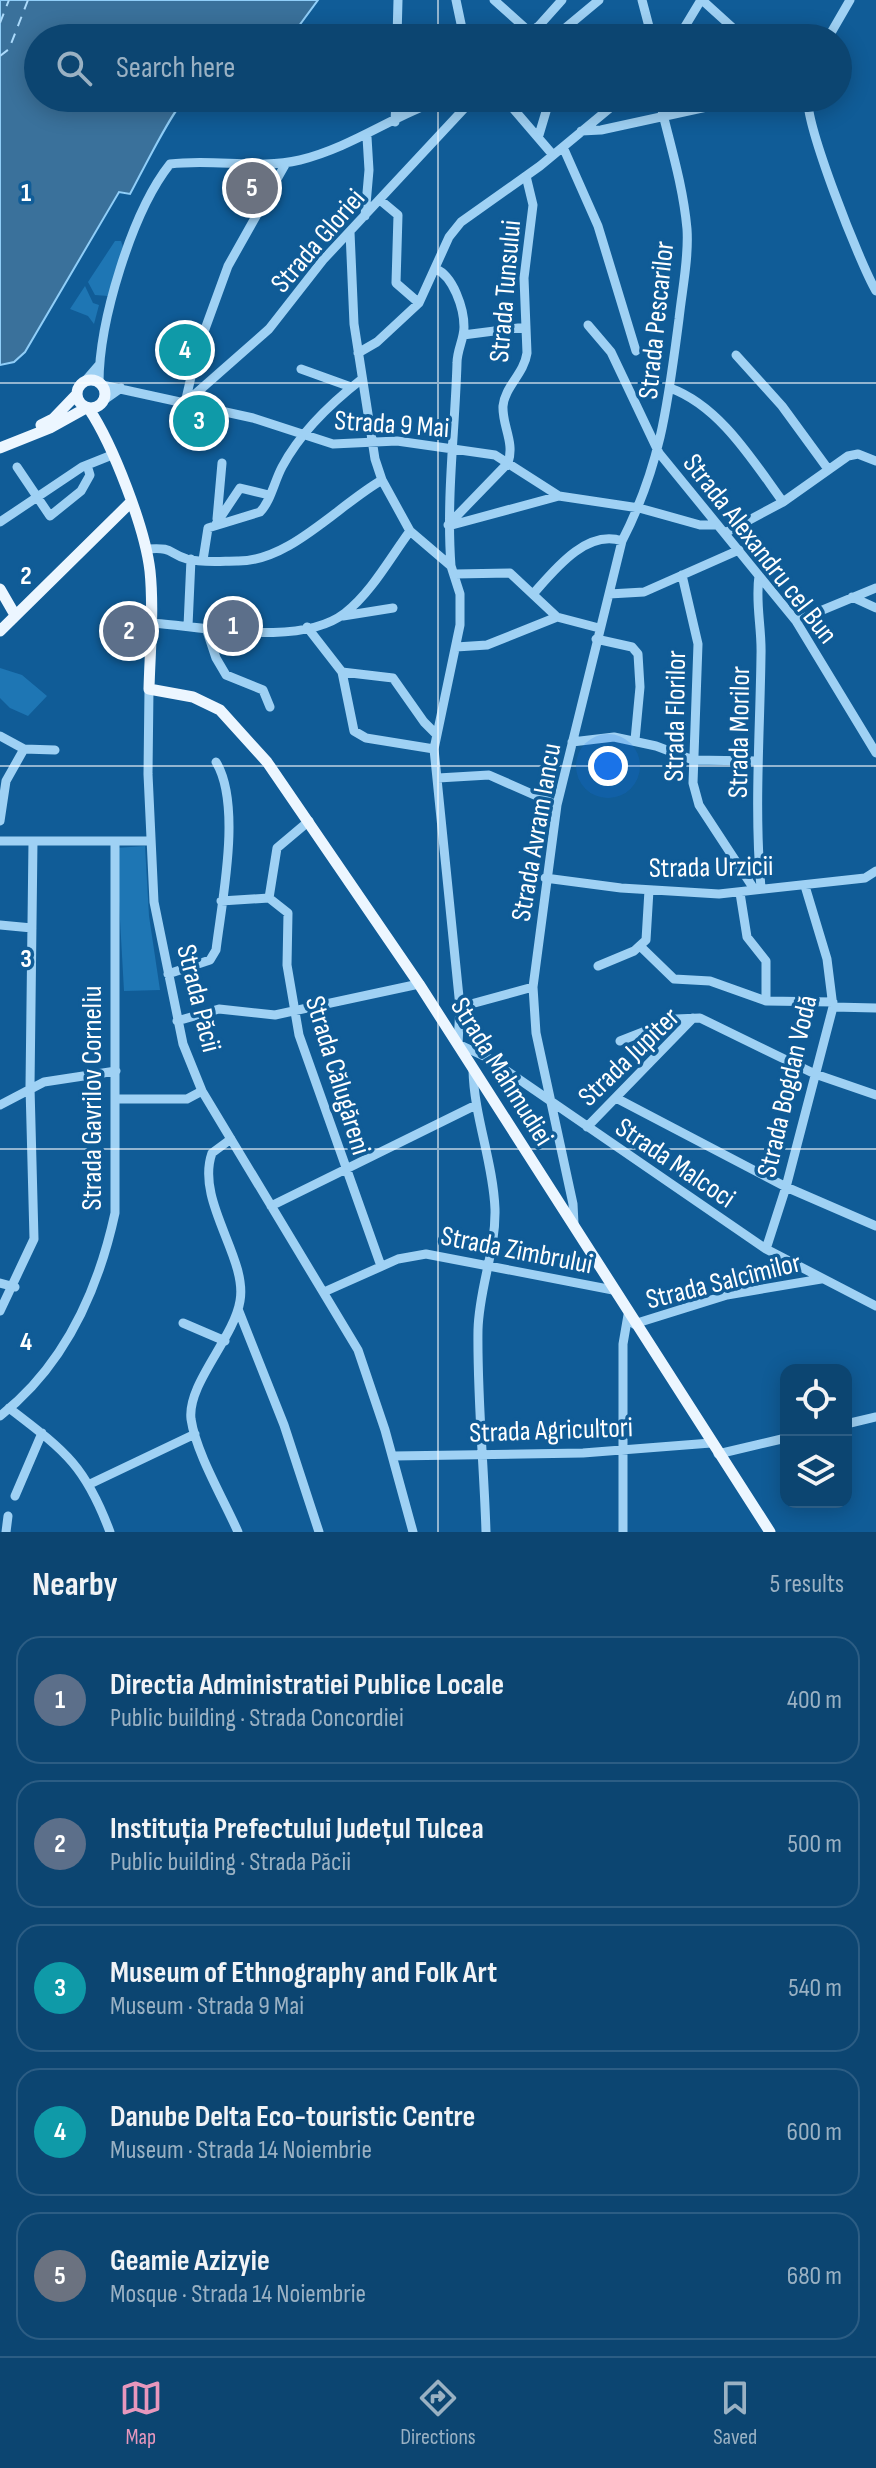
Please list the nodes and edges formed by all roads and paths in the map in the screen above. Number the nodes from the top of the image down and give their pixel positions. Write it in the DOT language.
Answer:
graph roads {
  1 [pos="398,0"];
  2 [pos="456,0"];
  3 [pos="494,0"];
  4 [pos="562,0"];
  5 [pos="599,0"];
  6 [pos="642,0"];
  7 [pos="702,0"];
  8 [pos="850,0"];
  9 [pos="397,24"];
  10 [pos="461,24"];
  11 [pos="522,24"];
  12 [pos="540,24"];
  13 [pos="574,24"];
  14 [pos="648,24"];
  15 [pos="687,24"];
  16 [pos="729,24"];
  17 [pos="836,24"];
  18 [pos="395,112"];
  19 [pos="417,112"];
  20 [pos="460,112"];
  21 [pos="517,112"];
  22 [pos="546,112"];
  23 [pos="605,112"];
  24 [pos="662,112"];
  25 [pos="682,112"];
  26 [pos="809,112"];
  27 [pos="663,116"];
  28 [pos="395,122"];
  29 [pos="581,131"];
  30 [pos="539,135"];
  31 [pos="367,137"];
  32 [pos="563,147"];
  33 [pos="553,155"];
  34 [pos="286,163"];
  35 [pos="526,176"];
  36 [pos="380,200"];
  37 [pos="365,216"];
  38 [pos="350,232"];
  39 [pos="436,269"];
  40 [pos="876,291"];
  41 [pos="419,303"];
  42 [pos="588,325"];
  43 [pos="526,327"];
  44 [pos="463,335"];
  45 [pos="636,351"];
  46 [pos="358,353"];
  47 [pos="736,355"];
  48 [pos="100,362"];
  49 [pos="301,369"];
  50 [pos="362,379"];
  51 [pos="86,380"];
  52 [pos="100,384"];
  53 [pos="351,387"];
  54 [pos="121,388"];
  55 [pos="670,388"];
  56 [pos="76,395"];
  57 [pos="185,403"];
  58 [pos="95,405"];
  59 [pos="303,436"];
  60 [pos="0,440"];
  61 [pos="372,442"];
  62 [pos="0,448"];
  63 [pos="452,448"];
  64 [pos="659,453"];
  65 [pos="112,455"];
  66 [pos="876,461"];
  67 [pos="222,463"];
  68 [pos="508,463"];
  69 [pos="87,465"];
  70 [pos="17,467"];
  71 [pos="828,469"];
  72 [pos="382,480"];
  73 [pos="269,495"];
  74 [pos="559,496"];
  75 [pos="36,497"];
  76 [pos="783,502"];
  77 [pos="130,503"];
  78 [pos="639,508"];
  79 [pos="0,522"];
  80 [pos="217,522"];
  81 [pos="448,525"];
  82 [pos="721,529"];
  83 [pos="410,531"];
  84 [pos="622,541"];
  85 [pos="147,549"];
  86 [pos="739,550"];
  87 [pos="191,559"];
  88 [pos="203,560"];
  89 [pos="453,570"];
  90 [pos="682,575"];
  91 [pos="759,576"];
  92 [pos="876,588"];
  93 [pos="0,589"];
  94 [pos="534,593"];
  95 [pos="609,594"];
  96 [pos="852,597"];
  97 [pos="393,608"];
  98 [pos="876,608"];
  99 [pos="0,609"];
  100 [pos="339,617"];
  101 [pos="557,617"];
  102 [pos="796,621"];
  103 [pos="7,623"];
  104 [pos="150,623"];
  105 [pos="188,626"];
  106 [pos="307,627"];
  107 [pos="206,628"];
  108 [pos="599,628"];
  109 [pos="596,639"];
  110 [pos="456,647"];
  111 [pos="342,672"];
  112 [pos="149,689"];
  113 [pos="270,707"];
  114 [pos="437,735"];
  115 [pos="0,736"];
  116 [pos="635,740"];
  117 [pos="572,742"];
  118 [pos="24,749"];
  119 [pos="434,749"];
  120 [pos="55,750"];
  121 [pos="876,753"];
  122 [pos="693,760"];
  123 [pos="757,761"];
  124 [pos="216,762"];
  125 [pos="438,778"];
  126 [pos="557,805"];
  127 [pos="0,821"];
  128 [pos="309,821"];
  129 [pos="0,841"];
  130 [pos="33,841"];
  131 [pos="149,841"];
  132 [pos="115,842"];
  133 [pos="875,873"];
  134 [pos="545,878"];
  135 [pos="805,886"];
  136 [pos="757,888"];
  137 [pos="649,890"];
  138 [pos="740,893"];
  139 [pos="269,898"];
  140 [pos="221,901"];
  141 [pos="0,925"];
  142 [pos="32,928"];
  143 [pos="641,947"];
  144 [pos="598,966"];
  145 [pos="168,974"];
  146 [pos="419,984"];
  147 [pos="533,987"];
  148 [pos="766,1001"];
  149 [pos="833,1004"];
  150 [pos="460,1007"];
  151 [pos="876,1008"];
  152 [pos="293,1012"];
  153 [pos="695,1017"];
  154 [pos="177,1021"];
  155 [pos="620,1041"];
  156 [pos="458,1044"];
  157 [pos="473,1070"];
  158 [pos="116,1071"];
  159 [pos="815,1074"];
  160 [pos="30,1087"];
  161 [pos="202,1091"];
  162 [pos="876,1095"];
  163 [pos="616,1098"];
  164 [pos="116,1099"];
  165 [pos="551,1101"];
  166 [pos="0,1105"];
  167 [pos="476,1105"];
  168 [pos="587,1127"];
  169 [pos="231,1139"];
  170 [pos="344,1169"];
  171 [pos="786,1187"];
  172 [pos="271,1206"];
  173 [pos="876,1226"];
  174 [pos="574,1228"];
  175 [pos="766,1249"];
  176 [pos="381,1266"];
  177 [pos="490,1267"];
  178 [pos="822,1279"];
  179 [pos="0,1283"];
  180 [pos="15,1287"];
  181 [pos="613,1290"];
  182 [pos="324,1292"];
  183 [pos="876,1306"];
  184 [pos="238,1309"];
  185 [pos="0,1311"];
  186 [pos="631,1320"];
  187 [pos="183,1323"];
  188 [pos="225,1341"];
  189 [pos="9,1408"];
  190 [pos="0,1416"];
  191 [pos="876,1417"];
  192 [pos="852,1423"];
  193 [pos="42,1433"];
  194 [pos="195,1434"];
  195 [pos="780,1439"];
  196 [pos="711,1443"];
  197 [pos="625,1450"];
  198 [pos="483,1453"];
  199 [pos="718,1454"];
  200 [pos="393,1456"];
  201 [pos="90,1484"];
  202 [pos="15,1496"];
  203 [pos="8,1516"];
  204 [pos="6,1532"];
  205 [pos="110,1532"];
  206 [pos="238,1532"];
  207 [pos="319,1532"];
  208 [pos="413,1532"];
  209 [pos="486,1532"];
  210 [pos="623,1532"];
  211 [pos="770,1532"];
  1 -- 9 [label="street"];
  2 -- 10 [label="street"];
  3 -- 11 [label="street"];
  4 -- 12 [label="street"];
  5 -- 13 [label="street"];
  6 -- 14 [label="street"];
  7 -- 15 [label="street"];
  7 -- 16 [label="street"];
  8 -- 17 [label="street"];
  18 -- 28 [label="street"];
  19 -- 28 [label="street"];
  20 -- 36 [label="street, Strada Gloriei"];
  21 -- 30 [label="street"];
  22 -- 30 [label="street"];
  23 -- 29 [label="street"];
  24 -- 27 [label="street, Strada Pescarilor"];
  25 -- 27 [label="street"];
  26 -- 40 [label="street"];
  27 -- 29 [label="street"];
  27 -- 55 [label="street, Strada Pescarilor"];
  28 -- 31 [label="street"];
  29 -- 32 [label="street"];
  30 -- 33 [label="street"];
  31 -- 34 [label="street"];
  31 -- 37 [label="street"];
  32 -- 33 [label="street"];
  32 -- 45 [label="street"];
  33 -- 35 [label="street"];
  34 -- 48 [label="street"];
  34 -- 57 [label="street"];
  35 -- 39 [label="street"];
  35 -- 43 [label="street, Strada Tunsului"];
  36 -- 37 [label="street, Strada Gloriei"];
  36 -- 41 [label="street"];
  37 -- 38 [label="street, Strada Gloriei"];
  38 -- 46 [label="street"];
  38 -- 57 [label="street, Strada Gloriei"];
  39 -- 41 [label="street"];
  39 -- 44 [label="street"];
  41 -- 46 [label="street"];
  42 -- 64 [label="street, Strada Alexandru cel Bun"];
  43 -- 44 [label="street"];
  43 -- 68 [label="street, Strada Tunsului"];
  44 -- 63 [label="street"];
  46 -- 50 [label="street"];
  47 -- 71 [label="street"];
  48 -- 51 [label="street"];
  48 -- 52 [label="street"];
  49 -- 53 [label="street"];
  50 -- 53 [label="street"];
  50 -- 61 [label="street"];
  51 -- 52 [label="main road"];
  51 -- 56 [label="main road"];
  52 -- 54 [label="street, Strada 9 Mai"];
  52 -- 58 [label="main road, Strada Păcii"];
  53 -- 59 [label="street"];
  54 -- 57 [label="street, Strada 9 Mai"];
  54 -- 58 [label="street"];
  55 -- 64 [label="street, Strada Pescarilor"];
  55 -- 76 [label="street"];
  56 -- 58 [label="main road"];
  56 -- 60 [label="main road"];
  57 -- 59 [label="street, Strada 9 Mai"];
  58 -- 62 [label="main road"];
  58 -- 65 [label="main road, Strada Păcii"];
  59 -- 61 [label="street, Strada 9 Mai"];
  59 -- 73 [label="street"];
  61 -- 63 [label="street, Strada 9 Mai"];
  61 -- 72 [label="street"];
  63 -- 68 [label="street, Strada 9 Mai"];
  63 -- 81 [label="street"];
  64 -- 78 [label="street, Strada Avram Iancu"];
  64 -- 82 [label="street, Strada Alexandru cel Bun"];
  65 -- 69 [label="street"];
  65 -- 77 [label="main road, Strada Păcii"];
  66 -- 71 [label="street"];
  67 -- 80 [label="street"];
  68 -- 74 [label="street, Strada 9 Mai"];
  68 -- 81 [label="street"];
  69 -- 75 [label="street"];
  69 -- 75 [label="street"];
  70 -- 75 [label="street"];
  71 -- 76 [label="street"];
  72 -- 83 [label="street"];
  72 -- 88 [label="street"];
  73 -- 80 [label="street"];
  73 -- 80 [label="street"];
  74 -- 78 [label="street"];
  74 -- 81 [label="street"];
  75 -- 79 [label="street"];
  76 -- 82 [label="street"];
  77 -- 85 [label="main road, Strada Păcii"];
  77 -- 103 [label="main road"];
  78 -- 82 [label="street"];
  78 -- 84 [label="street, Strada Avram Iancu"];
  80 -- 88 [label="street"];
  81 -- 89 [label="street"];
  82 -- 86 [label="street, Strada Alexandru cel Bun"];
  83 -- 89 [label="street"];
  83 -- 100 [label="street"];
  84 -- 94 [label="street"];
  84 -- 95 [label="street, Strada Avram Iancu"];
  85 -- 87 [label="street"];
  85 -- 104 [label="main road, Strada Păcii"];
  86 -- 90 [label="street"];
  86 -- 91 [label="street, Strada Alexandru cel Bun"];
  87 -- 88 [label="street"];
  87 -- 105 [label="street"];
  89 -- 94 [label="street"];
  89 -- 110 [label="street"];
  90 -- 95 [label="street"];
  90 -- 122 [label="street, Strada Florilor"];
  91 -- 102 [label="street, Strada Alexandru cel Bun"];
  91 -- 123 [label="street, Strada Morilor"];
  92 -- 96 [label="street"];
  93 -- 103 [label="main road"];
  94 -- 101 [label="street"];
  95 -- 108 [label="street, Strada Avram Iancu"];
  96 -- 98 [label="street"];
  96 -- 102 [label="street"];
  97 -- 100 [label="street"];
  99 -- 103 [label="main road"];
  100 -- 106 [label="street"];
  101 -- 108 [label="street"];
  101 -- 110 [label="street"];
  102 -- 121 [label="street, Strada Alexandru cel Bun"];
  104 -- 105 [label="street"];
  104 -- 112 [label="main road, Strada Păcii"];
  105 -- 107 [label="street"];
  106 -- 107 [label="street"];
  106 -- 111 [label="street"];
  107 -- 113 [label="street"];
  108 -- 109 [label="street, Strada Avram Iancu"];
  109 -- 116 [label="street"];
  109 -- 117 [label="street, Strada Avram Iancu"];
  110 -- 114 [label="street"];
  111 -- 114 [label="street"];
  111 -- 119 [label="street"];
  112 -- 128 [label="main road, Strada Mahmudiei"];
  112 -- 131 [label="street, Strada Păcii"];
  114 -- 119 [label="street"];
  115 -- 118 [label="street"];
  116 -- 117 [label="street"];
  116 -- 122 [label="street"];
  117 -- 126 [label="street, Strada Avram Iancu"];
  118 -- 120 [label="street"];
  118 -- 127 [label="street"];
  119 -- 125 [label="street"];
  122 -- 123 [label="street"];
  122 -- 136 [label="street, Strada Florilor"];
  123 -- 136 [label="street, Strada Morilor"];
  124 -- 140 [label="street"];
  125 -- 126 [label="street"];
  125 -- 150 [label="street"];
  126 -- 134 [label="street, Strada Avram Iancu"];
  128 -- 139 [label="street"];
  128 -- 146 [label="main road, Strada Mahmudiei"];
  129 -- 130 [label="street"];
  130 -- 132 [label="street"];
  130 -- 142 [label="street"];
  131 -- 132 [label="street"];
  131 -- 145 [label="street, Strada Păcii"];
  132 -- 158 [label="street, Strada Gavrilov Corneliu"];
  133 -- 135 [label="street, Strada Urzicii"];
  134 -- 137 [label="street, Strada Urzicii"];
  134 -- 147 [label="street, Strada Avram Iancu"];
  135 -- 136 [label="street, Strada Urzicii"];
  135 -- 149 [label="street, Strada Bogdan Vodă"];
  136 -- 138 [label="street, Strada Urzicii"];
  137 -- 138 [label="street, Strada Urzicii"];
  137 -- 143 [label="street"];
  138 -- 148 [label="street"];
  139 -- 140 [label="street"];
  139 -- 152 [label="street, Strada Călugăreni"];
  140 -- 145 [label="street"];
  141 -- 142 [label="street"];
  142 -- 160 [label="street"];
  143 -- 144 [label="street"];
  143 -- 148 [label="street"];
  145 -- 154 [label="street, Strada Păcii"];
  146 -- 152 [label="street"];
  146 -- 156 [label="main road, Strada Mahmudiei"];
  147 -- 150 [label="street"];
  147 -- 165 [label="street, Strada Avram Iancu"];
  148 -- 149 [label="street"];
  149 -- 151 [label="street"];
  149 -- 159 [label="street, Strada Bogdan Vodă"];
  150 -- 156 [label="street"];
  152 -- 154 [label="street"];
  152 -- 170 [label="street, Strada Călugăreni"];
  153 -- 155 [label="street"];
  153 -- 159 [label="street, Strada Jupiter"];
  153 -- 163 [label="street, Strada Jupiter"];
  154 -- 161 [label="street, Strada Păcii"];
  156 -- 157 [label="main road, Strada Mahmudiei"];
  156 -- 165 [label="street, Strada Malcoci"];
  157 -- 167 [label="street"];
  157 -- 174 [label="main road, Strada Mahmudiei"];
  158 -- 160 [label="street"];
  158 -- 164 [label="street, Strada Gavrilov Corneliu"];
  159 -- 162 [label="street, Strada Jupiter"];
  159 -- 171 [label="street, Strada Bogdan Vodă"];
  160 -- 166 [label="street"];
  160 -- 180 [label="street"];
  161 -- 164 [label="street"];
  161 -- 169 [label="street, Strada Păcii"];
  163 -- 168 [label="street, Strada Jupiter"];
  163 -- 171 [label="street"];
  164 -- 189 [label="street, Strada Gavrilov Corneliu"];
  165 -- 168 [label="street, Strada Malcoci"];
  165 -- 174 [label="street, Strada Avram Iancu"];
  167 -- 170 [label="street"];
  167 -- 177 [label="street"];
  168 -- 175 [label="street, Strada Malcoci"];
  169 -- 172 [label="street, Strada Păcii"];
  169 -- 184 [label="street"];
  170 -- 172 [label="street"];
  170 -- 176 [label="street, Strada Călugăreni"];
  171 -- 173 [label="street"];
  171 -- 175 [label="street, Strada Bogdan Vodă"];
  172 -- 182 [label="street, Strada Păcii"];
  174 -- 181 [label="main road, Strada Mahmudiei"];
  175 -- 178 [label="street, Strada Malcoci"];
  176 -- 177 [label="street, Strada Zimbrului"];
  176 -- 182 [label="street, Strada Zimbrului"];
  177 -- 181 [label="street, Strada Zimbrului"];
  177 -- 198 [label="street"];
  178 -- 183 [label="street, Strada Malcoci"];
  178 -- 186 [label="street, Strada Salcîmilor"];
  179 -- 180 [label="street"];
  180 -- 185 [label="street"];
  181 -- 186 [label="main road, Strada Mahmudiei"];
  182 -- 200 [label="street, Strada Păcii"];
  184 -- 188 [label="street"];
  184 -- 207 [label="street"];
  186 -- 196 [label="main road, Strada Mahmudiei"];
  186 -- 197 [label="street"];
  187 -- 188 [label="street"];
  188 -- 194 [label="street"];
  189 -- 190 [label="street, Strada Gavrilov Corneliu"];
  189 -- 193 [label="street"];
  191 -- 192 [label="street"];
  193 -- 201 [label="street"];
  193 -- 202 [label="street"];
  194 -- 201 [label="street"];
  194 -- 206 [label="street"];
  195 -- 199 [label="street"];
  196 -- 197 [label="street, Strada Agricultori"];
  196 -- 199 [label="main road, Strada Mahmudiei"];
  197 -- 198 [label="street, Strada Agricultori"];
  197 -- 210 [label="street"];
  198 -- 200 [label="street, Strada Agricultori"];
  198 -- 209 [label="street"];
  199 -- 211 [label="main road, Strada Mahmudiei"];
  200 -- 208 [label="street, Strada Păcii"];
  201 -- 205 [label="street"];
  203 -- 204 [label="street"];
}
